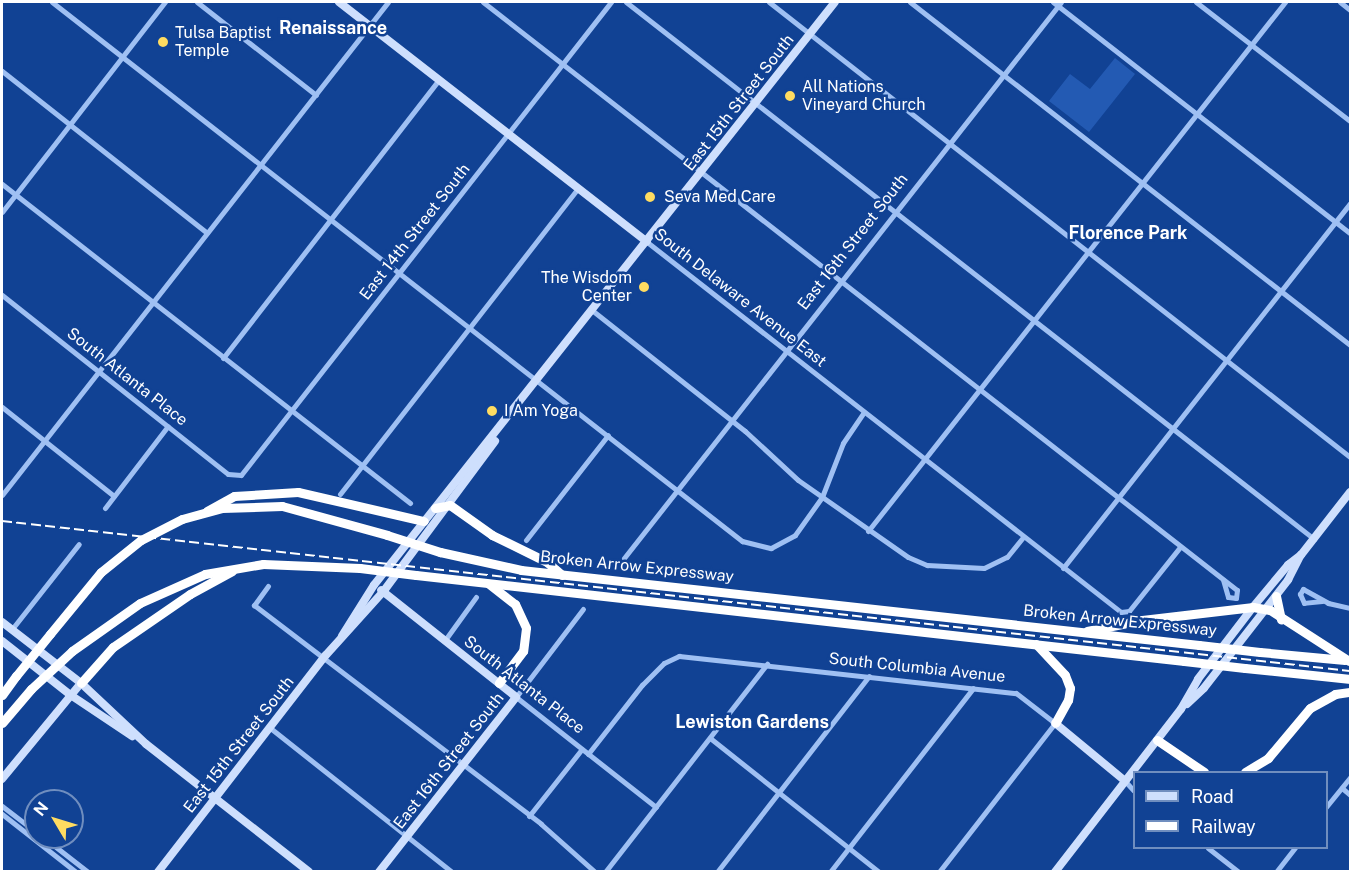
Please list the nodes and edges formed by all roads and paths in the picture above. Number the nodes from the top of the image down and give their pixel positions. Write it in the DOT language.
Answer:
graph roads {
  1 [pos="52,2"];
  2 [pos="165,2"];
  3 [pos="197,2"];
  4 [pos="339,2"];
  5 [pos="388,2"];
  6 [pos="483,2"];
  7 [pos="611,2"];
  8 [pos="626,2"];
  9 [pos="769,2"];
  10 [pos="835,2"];
  11 [pos="910,2"];
  12 [pos="1053,2"];
  13 [pos="1196,2"];
  14 [pos="1285,2"];
  15 [pos="1340,2"];
  16 [pos="1060,4"];
  17 [pos="1350,10"];
  18 [pos="370,25"];
  19 [pos="810,34"];
  20 [pos="1251,44"];
  21 [pos="123,56"];
  22 [pos="563,64"];
  23 [pos="2,71"];
  24 [pos="1004,75"];
  25 [pos="439,80"];
  26 [pos="316,95"];
  27 [pos="755,104"];
  28 [pos="1197,114"];
  29 [pos="1350,121"];
  30 [pos="69,125"];
  31 [pos="509,134"];
  32 [pos="949,143"];
  33 [pos="261,164"];
  34 [pos="701,173"];
  35 [pos="1143,183"];
  36 [pos="2,184"];
  37 [pos="579,189"];
  38 [pos="15,194"];
  39 [pos="1350,203"];
  40 [pos="2,212"];
  41 [pos="894,212"];
  42 [pos="331,219"];
  43 [pos="1336,222"];
  44 [pos="207,233"];
  45 [pos="1350,233"];
  46 [pos="647,242"];
  47 [pos="1088,252"];
  48 [pos="400,273"];
  49 [pos="840,282"];
  50 [pos="1281,291"];
  51 [pos="2,295"];
  52 [pos="153,303"];
  53 [pos="593,311"];
  54 [pos="1033,321"];
  55 [pos="470,327"];
  56 [pos="1350,345"];
  57 [pos="785,351"];
  58 [pos="223,358"];
  59 [pos="1226,360"];
  60 [pos="99,372"];
  61 [pos="539,381"];
  62 [pos="979,390"];
  63 [pos="2,407"];
  64 [pos="292,412"];
  65 [pos="864,412"];
  66 [pos="508,419"];
  67 [pos="731,420"];
  68 [pos="168,426"];
  69 [pos="1172,429"];
  70 [pos="608,435"];
  71 [pos="45,442"];
  72 [pos="1350,456"];
  73 [pos="924,460"];
  74 [pos="362,466"];
  75 [pos="237,476"];
  76 [pos="677,489"];
  77 [pos="1350,492"];
  78 [pos="3,494"];
  79 [pos="340,494"];
  80 [pos="114,496"];
  81 [pos="822,497"];
  82 [pos="1118,498"];
  83 [pos="410,503"];
  84 [pos="450,505"];
  85 [pos="105,508"];
  86 [pos="435,508"];
  87 [pos="207,511"];
  88 [pos="424,521"];
  89 [pos="868,531"];
  90 [pos="1023,537"];
  91 [pos="526,540"];
  92 [pos="1314,540"];
  93 [pos="79,544"];
  94 [pos="1180,547"];
  95 [pos="1301,555"];
  96 [pos="624,558"];
  97 [pos="243,566"];
  98 [pos="1063,568"];
  99 [pos="562,574"];
  100 [pos="1223,580"];
  101 [pos="486,583"];
  102 [pos="374,585"];
  103 [pos="268,586"];
  104 [pos="384,592"];
  105 [pos="1276,596"];
  106 [pos="476,597"];
  107 [pos="1322,601"];
  108 [pos="1253,607"];
  109 [pos="1350,608"];
  110 [pos="583,609"];
  111 [pos="1265,609"];
  112 [pos="1281,619"];
  113 [pos="2,622"];
  114 [pos="12,629"];
  115 [pos="1082,632"];
  116 [pos="342,636"];
  117 [pos="2,640"];
  118 [pos="444,640"];
  119 [pos="1036,644"];
  120 [pos="324,658"];
  121 [pos="1350,661"];
  122 [pos="767,664"];
  123 [pos="869,676"];
  124 [pos="1350,679"];
  125 [pos="81,683"];
  126 [pos="499,683"];
  127 [pos="973,688"];
  128 [pos="1350,693"];
  129 [pos="69,694"];
  130 [pos="2,695"];
  131 [pos="516,697"];
  132 [pos="1181,709"];
  133 [pos="2,723"];
  134 [pos="1055,723"];
  135 [pos="269,727"];
  136 [pos="710,738"];
  137 [pos="1157,740"];
  138 [pos="146,744"];
  139 [pos="582,749"];
  140 [pos="588,754"];
  141 [pos="463,765"];
  142 [pos="1133,771"];
  143 [pos="1203,771"];
  144 [pos="1247,771"];
  145 [pos="1133,772"];
  146 [pos="1350,777"];
  147 [pos="2,779"];
  148 [pos="1125,782"];
  149 [pos="1342,788"];
  150 [pos="1133,790"];
  151 [pos="779,792"];
  152 [pos="1350,795"];
  153 [pos="214,799"];
  154 [pos="1328,805"];
  155 [pos="2,806"];
  156 [pos="656,807"];
  157 [pos="2,814"];
  158 [pos="529,816"];
  159 [pos="24,823"];
  160 [pos="407,836"];
  161 [pos="849,848"];
  162 [pos="58,849"];
  163 [pos="1209,849"];
  164 [pos="1294,849"];
  165 [pos="159,871"];
  166 [pos="76,872"];
  167 [pos="88,872"];
  168 [pos="309,872"];
  169 [pos="379,872"];
  170 [pos="452,872"];
  171 [pos="595,872"];
  172 [pos="605,872"];
  173 [pos="717,872"];
  174 [pos="830,872"];
  175 [pos="879,872"];
  176 [pos="939,872"];
  177 [pos="1055,872"];
  178 [pos="1239,872"];
  179 [pos="1276,872"];
  1 -- 21 [label="street"];
  2 -- 21 [label="street"];
  3 -- 26 [label="street"];
  4 -- 18 [label="main road, South Delaware Avenue East"];
  5 -- 18 [label="street"];
  6 -- 22 [label="street"];
  7 -- 22 [label="street, East 14th Street South"];
  8 -- 27 [label="street"];
  9 -- 19 [label="street"];
  10 -- 19 [label="main road, East 15th Street South"];
  11 -- 24 [label="street"];
  12 -- 16 [label="street"];
  13 -- 20 [label="street"];
  14 -- 20 [label="street"];
  15 -- 17 [label="street"];
  16 -- 24 [label="street, East 16th Street South"];
  16 -- 28 [label="street"];
  18 -- 25 [label="main road, South Delaware Avenue East"];
  18 -- 26 [label="street"];
  19 -- 27 [label="main road, East 15th Street South"];
  19 -- 32 [label="street"];
  20 -- 28 [label="street"];
  20 -- 29 [label="street"];
  21 -- 30 [label="street"];
  21 -- 33 [label="street"];
  22 -- 31 [label="street, East 14th Street South"];
  22 -- 34 [label="street"];
  23 -- 30 [label="street"];
  24 -- 32 [label="street, East 16th Street South"];
  24 -- 35 [label="street"];
  25 -- 31 [label="main road, South Delaware Avenue East"];
  25 -- 42 [label="street"];
  26 -- 33 [label="street"];
  27 -- 34 [label="main road, East 15th Street South"];
  27 -- 41 [label="street"];
  28 -- 35 [label="street"];
  28 -- 43 [label="street"];
  30 -- 38 [label="street"];
  30 -- 44 [label="street"];
  31 -- 37 [label="main road, South Delaware Avenue East"];
  31 -- 48 [label="street, East 14th Street South"];
  32 -- 41 [label="street, East 16th Street South"];
  32 -- 47 [label="street"];
  33 -- 42 [label="street"];
  33 -- 44 [label="street"];
  34 -- 46 [label="main road, East 15th Street South"];
  34 -- 49 [label="street"];
  35 -- 47 [label="street"];
  35 -- 50 [label="street"];
  36 -- 38 [label="street"];
  37 -- 46 [label="main road, South Delaware Avenue East"];
  37 -- 55 [label="street"];
  38 -- 40 [label="street"];
  38 -- 52 [label="street"];
  39 -- 43 [label="street"];
  41 -- 49 [label="street, East 16th Street South"];
  41 -- 54 [label="street"];
  42 -- 48 [label="street"];
  42 -- 58 [label="street"];
  43 -- 45 [label="street"];
  43 -- 50 [label="street"];
  44 -- 52 [label="street"];
  46 -- 53 [label="main road, East 15th Street South"];
  46 -- 57 [label="street, South Delaware Avenue East"];
  47 -- 54 [label="street"];
  47 -- 59 [label="street"];
  48 -- 55 [label="street"];
  48 -- 64 [label="street, East 14th Street South"];
  49 -- 57 [label="street, East 16th Street South"];
  49 -- 62 [label="street"];
  50 -- 56 [label="street"];
  50 -- 59 [label="street"];
  51 -- 60 [label="street, South Atlanta Place"];
  52 -- 58 [label="street"];
  52 -- 60 [label="street"];
  53 -- 61 [label="main road, East 15th Street South"];
  53 -- 67 [label="street"];
  54 -- 62 [label="street"];
  54 -- 69 [label="street"];
  55 -- 61 [label="street"];
  55 -- 74 [label="street"];
  57 -- 65 [label="street, South Delaware Avenue East"];
  57 -- 67 [label="street, East 16th Street South"];
  58 -- 64 [label="street"];
  59 -- 69 [label="street"];
  59 -- 72 [label="street"];
  60 -- 68 [label="street, South Atlanta Place"];
  60 -- 71 [label="street"];
  61 -- 66 [label="main road, East 15th Street South"];
  61 -- 70 [label="street"];
  62 -- 73 [label="street"];
  62 -- 82 [label="street"];
  63 -- 71 [label="street"];
  64 -- 74 [label="street"];
  64 -- 75 [label="street, East 14th Street South"];
  65 -- 73 [label="street, South Delaware Avenue East"];
  65 -- 81 [label="street"];
  66 -- 84 [label="main road, East 15th Street South"];
  66 -- 86 [label="main road, East 15th Street South"];
  67 -- 76 [label="street, East 16th Street South"];
  67 -- 81 [label="street"];
  68 -- 75 [label="street, South Atlanta Place"];
  68 -- 80 [label="street"];
  69 -- 82 [label="street"];
  69 -- 92 [label="street"];
  70 -- 76 [label="street"];
  70 -- 91 [label="street"];
  71 -- 78 [label="street"];
  71 -- 80 [label="street"];
  73 -- 89 [label="street"];
  73 -- 90 [label="street, South Delaware Avenue East"];
  74 -- 79 [label="street"];
  74 -- 83 [label="street"];
  76 -- 81 [label="street"];
  76 -- 96 [label="street, East 16th Street South"];
  77 -- 92 [label="main road"];
  80 -- 85 [label="street"];
  81 -- 89 [label="street"];
  82 -- 94 [label="street"];
  82 -- 98 [label="street"];
  84 -- 86 [label="highway"];
  84 -- 99 [label="highway"];
  84 -- 104 [label="main road, East 15th Street South"];
  86 -- 88 [label="main road, East 15th Street South"];
  87 -- 88 [label="highway"];
  87 -- 99 [label="highway, Broken Arrow Expressway, bridge"];
  87 -- 130 [label="highway, Broken Arrow Expressway, bridge"];
  88 -- 102 [label="main road, East 15th Street South"];
  89 -- 90 [label="street"];
  90 -- 98 [label="street, South Delaware Avenue East"];
  92 -- 95 [label="main road"];
  93 -- 114 [label="street"];
  94 -- 98 [label="street, South Delaware Avenue East"];
  94 -- 100 [label="street"];
  95 -- 105 [label="main road"];
  95 -- 108 [label="main road"];
  97 -- 101 [label="highway, Broken Arrow Expressway, bridge"];
  97 -- 125 [label="highway"];
  97 -- 133 [label="highway, Broken Arrow Expressway, bridge"];
  99 -- 115 [label="highway, Broken Arrow Expressway"];
  101 -- 119 [label="highway, Broken Arrow Expressway"];
  101 -- 126 [label="highway"];
  102 -- 104 [label="main road, South Atlanta Place"];
  102 -- 116 [label="main road, East 15th Street South"];
  103 -- 120 [label="street"];
  104 -- 116 [label="main road, East 15th Street South"];
  104 -- 118 [label="main road, South Atlanta Place"];
  105 -- 111 [label="main road"];
  105 -- 112 [label="highway"];
  106 -- 118 [label="street"];
  107 -- 109 [label="street"];
  108 -- 111 [label="highway"];
  108 -- 115 [label="highway"];
  108 -- 132 [label="main road"];
  110 -- 131 [label="street, East 16th Street South"];
  111 -- 112 [label="highway"];
  111 -- 132 [label="main road"];
  112 -- 121 [label="highway"];
  113 -- 114 [label="main road"];
  114 -- 117 [label="main road"];
  114 -- 125 [label="main road"];
  115 -- 121 [label="highway, Broken Arrow Expressway, bridge"];
  116 -- 120 [label="main road, East 15th Street South"];
  117 -- 129 [label="main road"];
  118 -- 126 [label="main road, South Atlanta Place"];
  119 -- 124 [label="highway, Broken Arrow Expressway, bridge"];
  119 -- 134 [label="highway"];
  120 -- 135 [label="main road, East 15th Street South"];
  120 -- 141 [label="street"];
  122 -- 123 [label="street, South Columbia Avenue"];
  122 -- 136 [label="street"];
  122 -- 140 [label="street, South Columbia Avenue"];
  123 -- 127 [label="street, South Columbia Avenue"];
  123 -- 151 [label="street"];
  125 -- 129 [label="main road"];
  125 -- 138 [label="main road"];
  126 -- 131 [label="main road, South Atlanta Place"];
  127 -- 134 [label="street, South Columbia Avenue"];
  127 -- 161 [label="street"];
  128 -- 144 [label="highway"];
  129 -- 138 [label="main road"];
  129 -- 147 [label="main road"];
  131 -- 139 [label="street, South Atlanta Place"];
  131 -- 141 [label="main road, East 16th Street South"];
  132 -- 137 [label="main road"];
  134 -- 148 [label="main road, South Columbia Avenue"];
  134 -- 176 [label="street"];
  135 -- 153 [label="main road, East 15th Street South"];
  135 -- 160 [label="street"];
  136 -- 151 [label="street"];
  136 -- 156 [label="street"];
  137 -- 142 [label="main road"];
  137 -- 143 [label="highway"];
  138 -- 153 [label="main road"];
  139 -- 140 [label="street, South Atlanta Place"];
  139 -- 158 [label="street"];
  140 -- 156 [label="street, South Atlanta Place"];
  141 -- 158 [label="street"];
  141 -- 160 [label="main road, East 16th Street South"];
  145 -- 148 [label="main road"];
  146 -- 149 [label="street"];
  148 -- 150 [label="street, South Columbia Avenue"];
  148 -- 177 [label="main road"];
  149 -- 152 [label="street"];
  149 -- 154 [label="street"];
  151 -- 161 [label="street"];
  151 -- 173 [label="street"];
  153 -- 165 [label="main road, East 15th Street South"];
  153 -- 168 [label="main road"];
  155 -- 159 [label="street"];
  156 -- 172 [label="street"];
  157 -- 166 [label="street"];
  158 -- 171 [label="street"];
  160 -- 169 [label="main road, East 16th Street South"];
  160 -- 170 [label="street"];
  161 -- 174 [label="street"];
  161 -- 175 [label="street"];
  162 -- 167 [label="street"];
  163 -- 178 [label="street"];
  164 -- 179 [label="street"];
}
